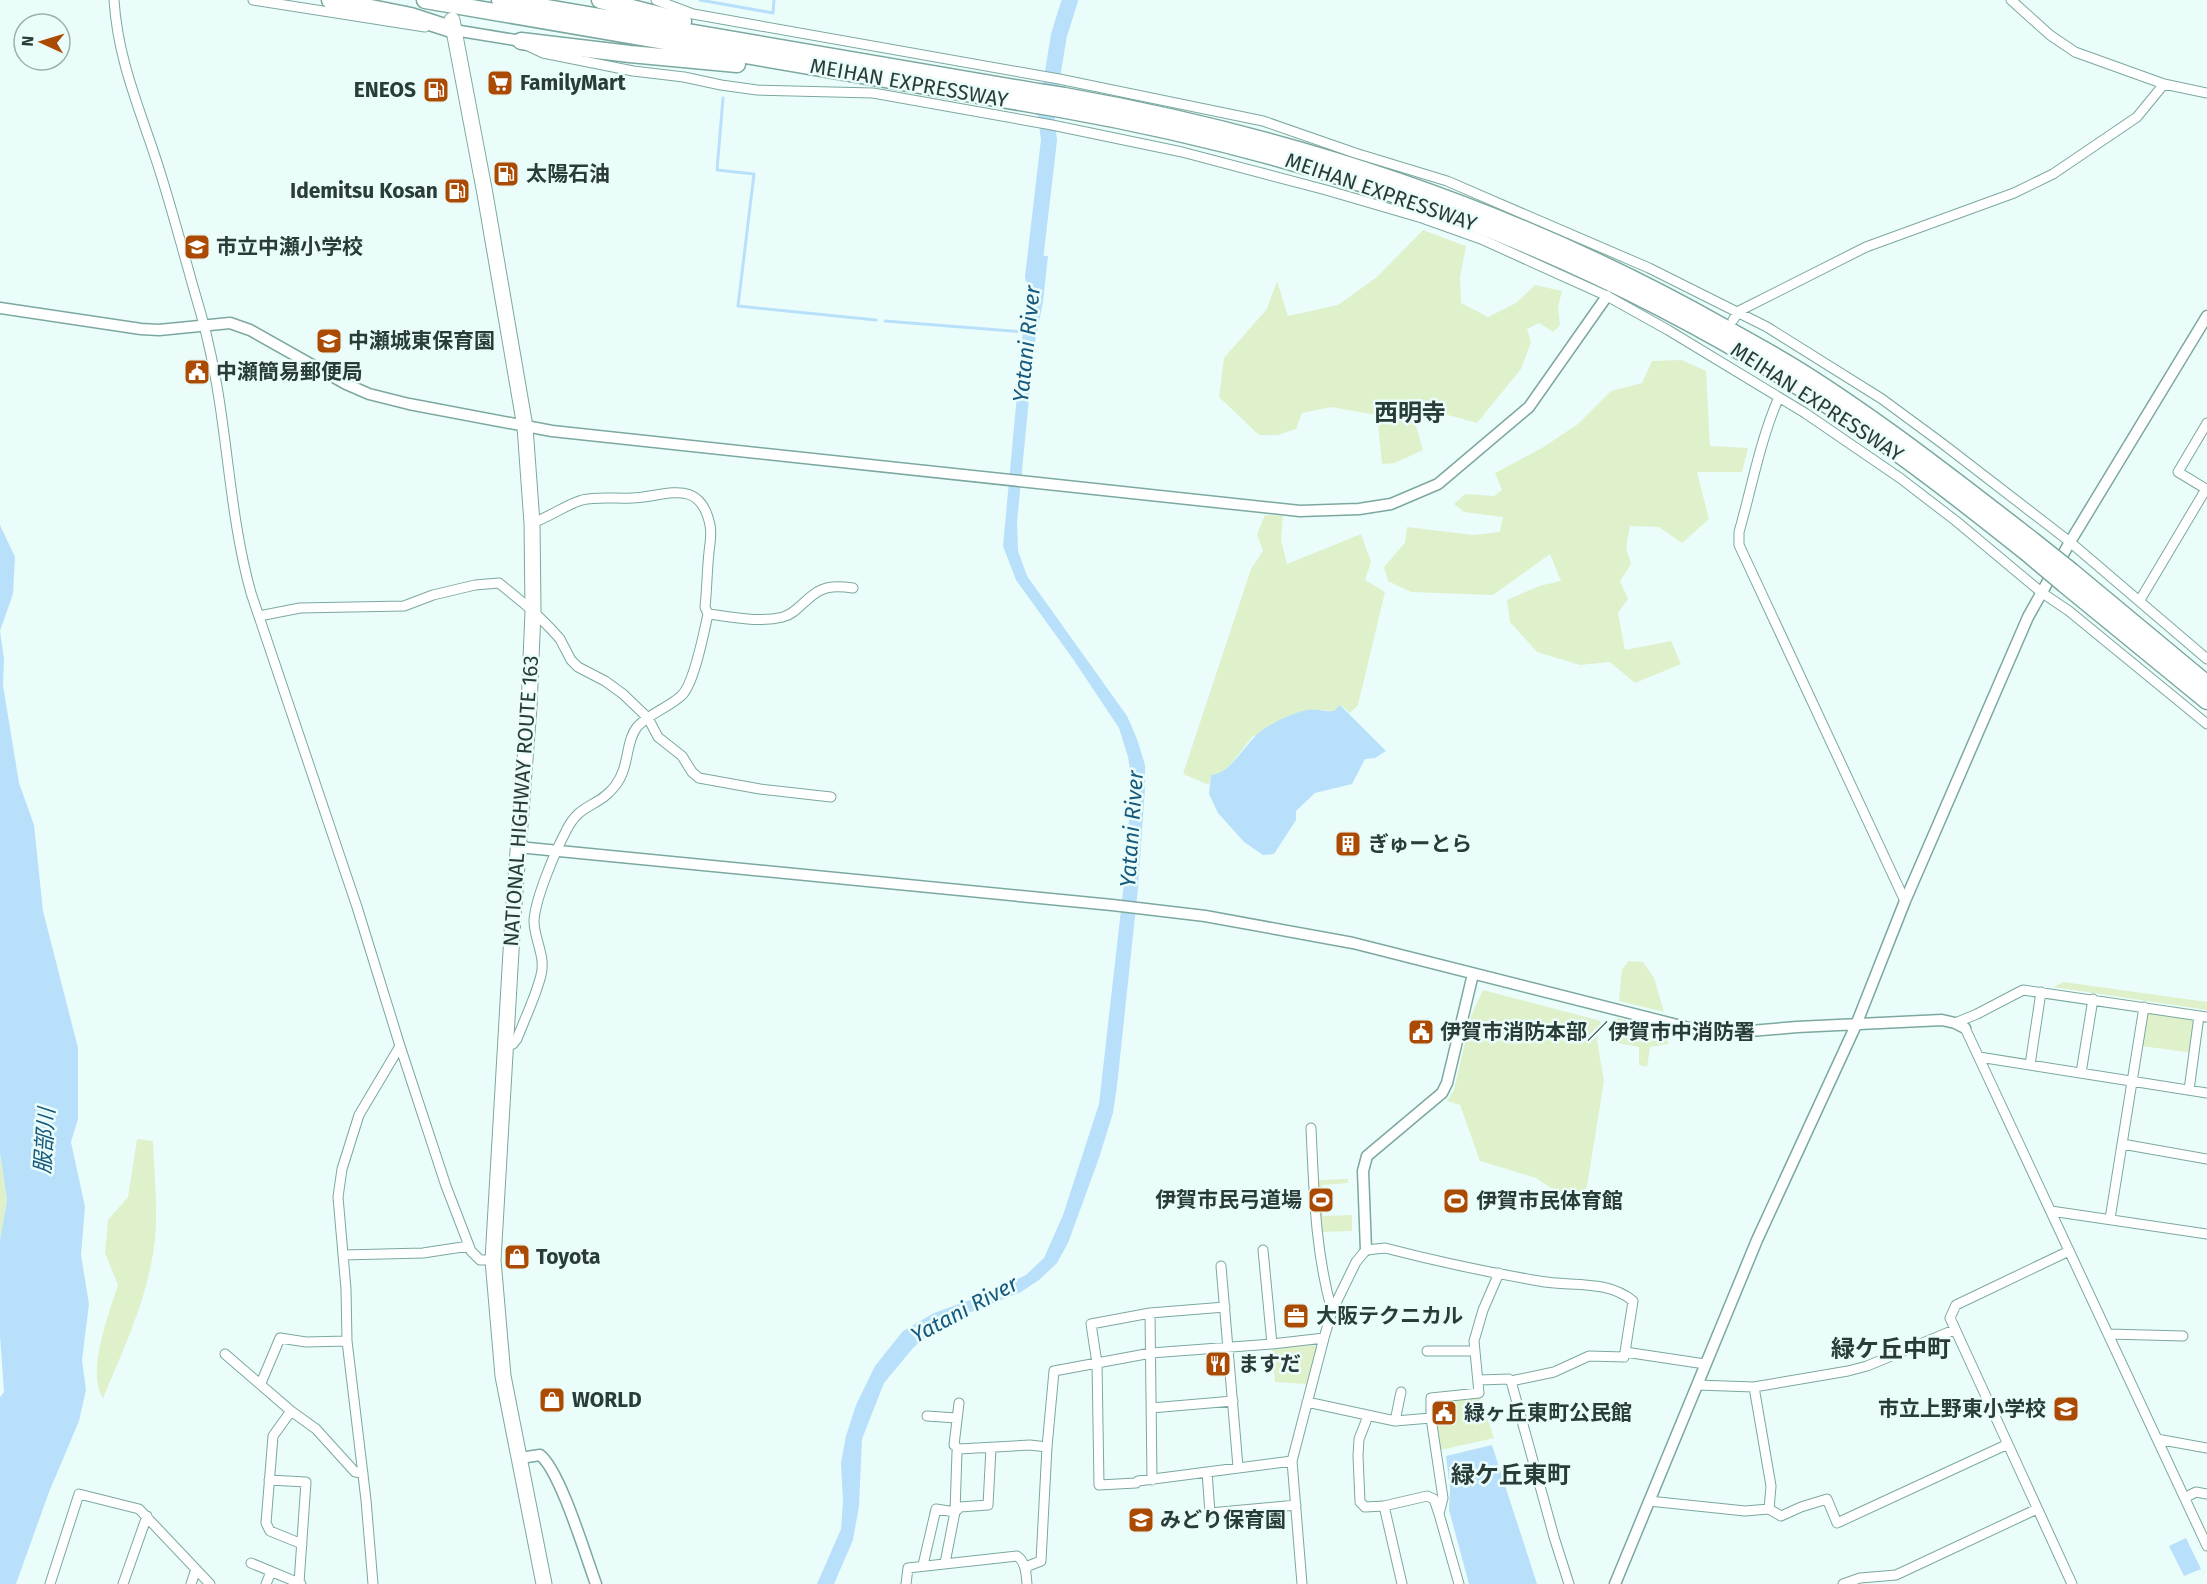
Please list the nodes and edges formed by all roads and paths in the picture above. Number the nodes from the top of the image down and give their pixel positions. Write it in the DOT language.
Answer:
graph roads {
  1 [pos="114,0"];
  2 [pos="253,0"];
  3 [pos="330,0"];
  4 [pos="424,0"];
  5 [pos="500,0"];
  6 [pos="600,0"];
  7 [pos="656,0"];
  8 [pos="2010,0"];
  9 [pos="453,25"];
  10 [pos="521,41"];
  11 [pos="880,64"];
  12 [pos="685,66"];
  13 [pos="843,72"];
  14 [pos="684,77"];
  15 [pos="1058,79"];
  16 [pos="2164,84"];
  17 [pos="2207,93"];
  18 [pos="1037,98"];
  19 [pos="1052,125"];
  20 [pos="1607,296"];
  21 [pos="0,308"];
  22 [pos="1739,311"];
  23 [pos="2206,319"];
  24 [pos="1733,320"];
  25 [pos="203,325"];
  26 [pos="1779,397"];
  27 [pos="2207,423"];
  28 [pos="525,427"];
  29 [pos="532,522"];
  30 [pos="2070,542"];
  31 [pos="2068,578"];
  32 [pos="853,588"];
  33 [pos="2041,592"];
  34 [pos="2140,600"];
  35 [pos="533,611"];
  36 [pos="708,614"];
  37 [pos="259,616"];
  38 [pos="2207,658"];
  39 [pos="2207,684"];
  40 [pos="2207,701"];
  41 [pos="648,718"];
  42 [pos="2207,724"];
  43 [pos="831,797"];
  44 [pos="518,847"];
  45 [pos="557,850"];
  46 [pos="1905,901"];
  47 [pos="1473,974"];
  48 [pos="2041,992"];
  49 [pos="2093,999"];
  50 [pos="2144,1008"];
  51 [pos="2203,1016"];
  52 [pos="1856,1025"];
  53 [pos="1960,1026"];
  54 [pos="400,1046"];
  55 [pos="505,1047"];
  56 [pos="1979,1057"];
  57 [pos="2030,1065"];
  58 [pos="2081,1073"];
  59 [pos="2132,1081"];
  60 [pos="2189,1090"];
  61 [pos="2207,1093"];
  62 [pos="1311,1128"];
  63 [pos="2122,1144"];
  64 [pos="2207,1159"];
  65 [pos="2051,1210"];
  66 [pos="2110,1219"];
  67 [pos="2207,1234"];
  68 [pos="469,1246"];
  69 [pos="1263,1250"];
  70 [pos="1366,1250"];
  71 [pos="2069,1251"];
  72 [pos="343,1255"];
  73 [pos="493,1260"];
  74 [pos="1221,1266"];
  75 [pos="1499,1272"];
  76 [pos="1225,1307"];
  77 [pos="1332,1311"];
  78 [pos="1150,1313"];
  79 [pos="1954,1330"];
  80 [pos="2109,1334"];
  81 [pos="2183,1336"];
  82 [pos="1323,1338"];
  83 [pos="347,1341"];
  84 [pos="1272,1344"];
  85 [pos="1229,1348"];
  86 [pos="1427,1351"];
  87 [pos="1476,1351"];
  88 [pos="1625,1352"];
  89 [pos="1151,1353"];
  90 [pos="225,1354"];
  91 [pos="1097,1363"];
  92 [pos="1705,1364"];
  93 [pos="1479,1380"];
  94 [pos="1511,1381"];
  95 [pos="261,1383"];
  96 [pos="1697,1386"];
  97 [pos="1754,1388"];
  98 [pos="1401,1392"];
  99 [pos="1233,1401"];
  100 [pos="1307,1402"];
  101 [pos="959,1403"];
  102 [pos="1151,1408"];
  103 [pos="291,1411"];
  104 [pos="927,1416"];
  105 [pos="1368,1416"];
  106 [pos="956,1418"];
  107 [pos="1431,1418"];
  108 [pos="1395,1421"];
  109 [pos="2157,1439"];
  110 [pos="2008,1444"];
  111 [pos="1047,1446"];
  112 [pos="991,1448"];
  113 [pos="2207,1448"];
  114 [pos="959,1449"];
  115 [pos="520,1458"];
  116 [pos="1292,1461"];
  117 [pos="1238,1467"];
  118 [pos="1207,1472"];
  119 [pos="363,1473"];
  120 [pos="269,1480"];
  121 [pos="1152,1480"];
  122 [pos="2207,1494"];
  123 [pos="2186,1497"];
  124 [pos="1649,1501"];
  125 [pos="1296,1505"];
  126 [pos="1384,1506"];
  127 [pos="1769,1509"];
  128 [pos="2037,1509"];
  129 [pos="955,1512"];
  130 [pos="1439,1514"];
  131 [pos="147,1516"];
  132 [pos="302,1544"];
  133 [pos="2207,1545"];
  134 [pos="251,1563"];
  135 [pos="945,1563"];
  136 [pos="923,1565"];
  137 [pos="196,1569"];
  138 [pos="1026,1570"];
  139 [pos="271,1572"];
  140 [pos="1872,1581"];
  141 [pos="300,1583"];
  142 [pos="50,1584"];
  143 [pos="123,1584"];
  144 [pos="191,1584"];
  145 [pos="210,1584"];
  146 [pos="266,1584"];
  147 [pos="373,1584"];
  148 [pos="544,1584"];
  149 [pos="596,1584"];
  150 [pos="906,1584"];
  151 [pos="1027,1584"];
  152 [pos="1302,1584"];
  153 [pos="1402,1584"];
  154 [pos="1459,1584"];
  155 [pos="1569,1584"];
  156 [pos="1615,1584"];
  157 [pos="1843,1584"];
  158 [pos="2072,1584"];
  1 -- 25 [label="street"];
  2 -- 9 [label="street"];
  3 -- 9 [label="highway"];
  4 -- 13 [label="highway, MEIHAN EXPRESSWAY"];
  5 -- 11 [label="highway, MEIHAN EXPRESSWAY"];
  6 -- 11 [label="highway"];
  7 -- 15 [label="street"];
  8 -- 16 [label="street"];
  9 -- 10 [label="street"];
  9 -- 28 [label="highway, NATIONAL HIGHWAY ROUTE 163"];
  10 -- 13 [label="highway"];
  10 -- 14 [label="street"];
  11 -- 18 [label="highway, MEIHAN EXPRESSWAY"];
  12 -- 14 [label="street"];
  13 -- 18 [label="highway, MEIHAN EXPRESSWAY"];
  14 -- 19 [label="street"];
  15 -- 19 [label="street"];
  15 -- 22 [label="street"];
  16 -- 17 [label="street"];
  16 -- 22 [label="street"];
  18 -- 31 [label="highway, MEIHAN EXPRESSWAY, bridge"];
  19 -- 20 [label="street"];
  20 -- 26 [label="street"];
  20 -- 28 [label="street"];
  21 -- 25 [label="street"];
  22 -- 24 [label="street"];
  22 -- 30 [label="street"];
  23 -- 30 [label="street"];
  25 -- 28 [label="street"];
  25 -- 37 [label="street"];
  26 -- 33 [label="street"];
  26 -- 46 [label="street"];
  27 -- 34 [label="street"];
  28 -- 29 [label="highway, NATIONAL HIGHWAY ROUTE 163"];
  29 -- 35 [label="highway, NATIONAL HIGHWAY ROUTE 163"];
  29 -- 36 [label="street"];
  30 -- 33 [label="street"];
  30 -- 34 [label="street"];
  31 -- 39 [label="highway, MEIHAN EXPRESSWAY"];
  31 -- 40 [label="highway, MEIHAN EXPRESSWAY"];
  32 -- 36 [label="street"];
  33 -- 42 [label="street"];
  33 -- 46 [label="street"];
  34 -- 38 [label="street"];
  35 -- 37 [label="street"];
  35 -- 41 [label="street"];
  35 -- 44 [label="highway, NATIONAL HIGHWAY ROUTE 163"];
  36 -- 41 [label="street"];
  37 -- 54 [label="street"];
  41 -- 43 [label="street"];
  41 -- 45 [label="street"];
  44 -- 45 [label="street"];
  44 -- 55 [label="highway, NATIONAL HIGHWAY ROUTE 163"];
  45 -- 47 [label="street"];
  45 -- 55 [label="street"];
  46 -- 52 [label="street"];
  47 -- 52 [label="street"];
  47 -- 70 [label="street"];
  48 -- 49 [label="street"];
  48 -- 53 [label="street"];
  48 -- 57 [label="street"];
  49 -- 50 [label="street"];
  49 -- 58 [label="street"];
  50 -- 51 [label="street"];
  50 -- 59 [label="street"];
  51 -- 60 [label="street"];
  52 -- 53 [label="street"];
  52 -- 92 [label="street"];
  53 -- 56 [label="street"];
  54 -- 68 [label="street"];
  54 -- 72 [label="street"];
  55 -- 73 [label="highway, NATIONAL HIGHWAY ROUTE 163"];
  56 -- 57 [label="street"];
  56 -- 65 [label="street"];
  57 -- 58 [label="street"];
  58 -- 59 [label="street"];
  59 -- 60 [label="street"];
  59 -- 63 [label="street"];
  60 -- 61 [label="street"];
  62 -- 77 [label="street"];
  63 -- 64 [label="street"];
  63 -- 66 [label="street"];
  65 -- 66 [label="street"];
  65 -- 71 [label="street"];
  66 -- 67 [label="street"];
  68 -- 72 [label="street"];
  68 -- 73 [label="street"];
  69 -- 84 [label="street"];
  70 -- 75 [label="street"];
  70 -- 77 [label="street"];
  71 -- 79 [label="street"];
  71 -- 80 [label="street"];
  72 -- 83 [label="street"];
  73 -- 115 [label="highway, NATIONAL HIGHWAY ROUTE 163"];
  74 -- 76 [label="street"];
  75 -- 87 [label="street"];
  75 -- 88 [label="street"];
  76 -- 78 [label="street"];
  76 -- 85 [label="street"];
  77 -- 82 [label="street"];
  78 -- 89 [label="street"];
  78 -- 91 [label="street"];
  79 -- 97 [label="street"];
  79 -- 110 [label="street"];
  80 -- 81 [label="street"];
  80 -- 109 [label="street"];
  82 -- 84 [label="street"];
  82 -- 100 [label="street"];
  83 -- 95 [label="street"];
  83 -- 119 [label="street"];
  84 -- 85 [label="street"];
  85 -- 89 [label="street"];
  85 -- 99 [label="street"];
  86 -- 87 [label="street"];
  87 -- 93 [label="street"];
  88 -- 92 [label="street"];
  88 -- 94 [label="street"];
  89 -- 91 [label="street"];
  89 -- 102 [label="street"];
  90 -- 95 [label="street"];
  91 -- 111 [label="street"];
  91 -- 121 [label="street"];
  92 -- 96 [label="street"];
  93 -- 94 [label="street"];
  93 -- 107 [label="street"];
  94 -- 155 [label="street"];
  95 -- 103 [label="street"];
  96 -- 97 [label="street"];
  96 -- 124 [label="street"];
  97 -- 127 [label="street"];
  98 -- 108 [label="street"];
  99 -- 102 [label="street"];
  99 -- 117 [label="street"];
  100 -- 105 [label="street"];
  100 -- 116 [label="street"];
  101 -- 106 [label="street"];
  102 -- 121 [label="street"];
  103 -- 119 [label="street"];
  103 -- 120 [label="street"];
  104 -- 106 [label="street"];
  105 -- 108 [label="street"];
  105 -- 126 [label="street"];
  106 -- 114 [label="street"];
  107 -- 108 [label="street"];
  107 -- 130 [label="street"];
  109 -- 113 [label="street"];
  109 -- 123 [label="street"];
  110 -- 127 [label="street"];
  110 -- 128 [label="street"];
  111 -- 112 [label="street"];
  111 -- 138 [label="street"];
  112 -- 114 [label="street"];
  112 -- 129 [label="street"];
  114 -- 129 [label="street"];
  115 -- 148 [label="highway, NATIONAL HIGHWAY ROUTE 163"];
  115 -- 149 [label="street"];
  116 -- 117 [label="street"];
  116 -- 125 [label="street"];
  117 -- 118 [label="street"];
  118 -- 121 [label="street"];
  118 -- 125 [label="street"];
  119 -- 147 [label="street"];
  120 -- 132 [label="street"];
  120 -- 132 [label="street"];
  122 -- 123 [label="street"];
  123 -- 133 [label="street"];
  124 -- 127 [label="street"];
  124 -- 156 [label="street"];
  125 -- 152 [label="street"];
  126 -- 130 [label="street"];
  126 -- 153 [label="street"];
  128 -- 140 [label="street"];
  128 -- 158 [label="street"];
  129 -- 135 [label="street"];
  129 -- 136 [label="street"];
  130 -- 154 [label="street"];
  131 -- 137 [label="street"];
  131 -- 142 [label="street"];
  131 -- 143 [label="street"];
  132 -- 141 [label="street"];
  134 -- 139 [label="street"];
  135 -- 136 [label="street"];
  135 -- 138 [label="street"];
  136 -- 150 [label="street"];
  137 -- 144 [label="street"];
  137 -- 145 [label="street"];
  138 -- 151 [label="street"];
  139 -- 141 [label="street"];
  139 -- 146 [label="street"];
  140 -- 157 [label="street"];
}
